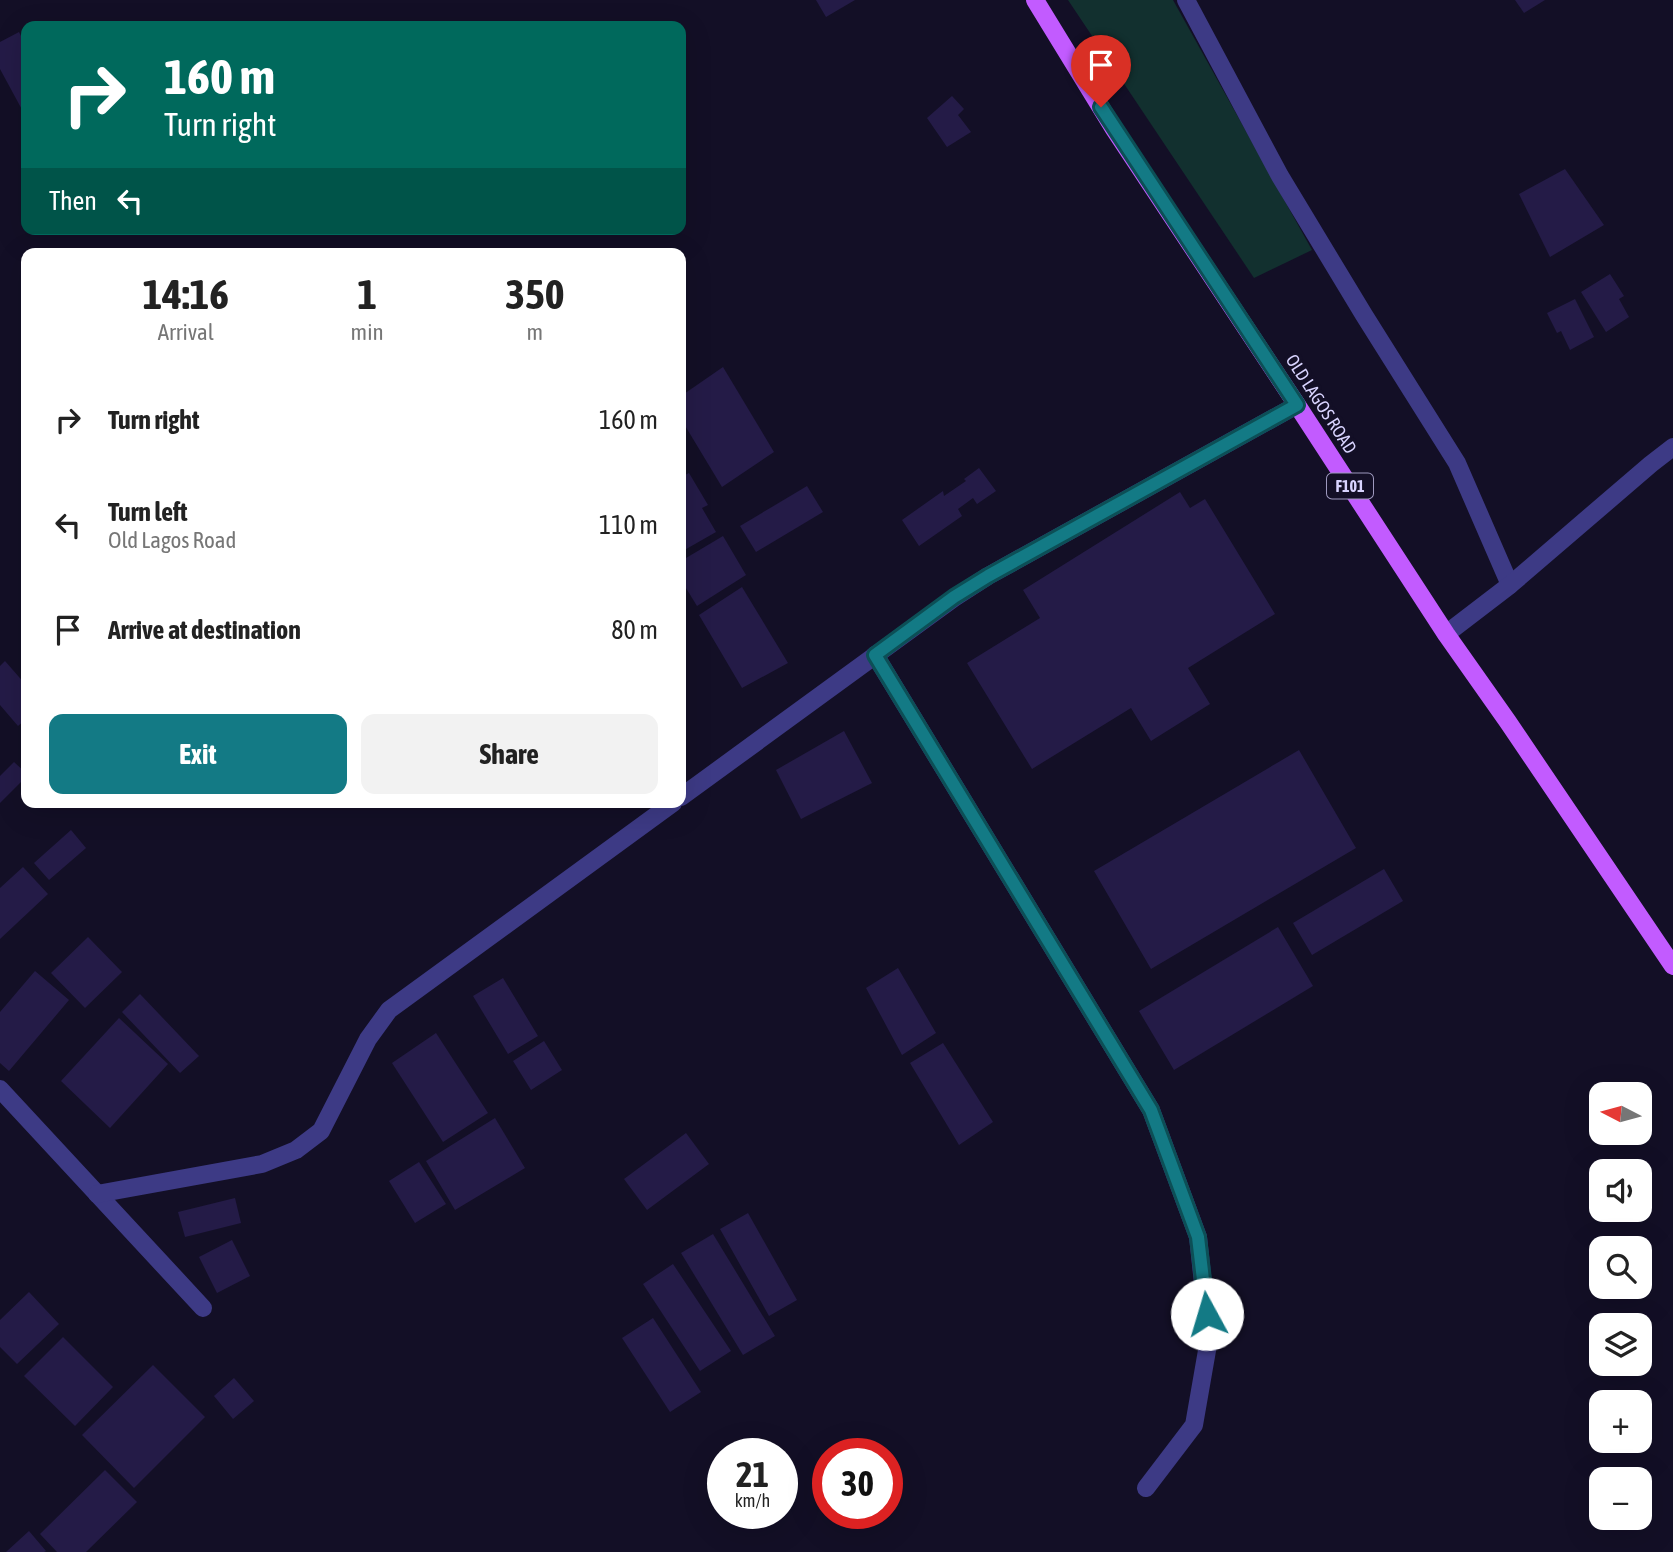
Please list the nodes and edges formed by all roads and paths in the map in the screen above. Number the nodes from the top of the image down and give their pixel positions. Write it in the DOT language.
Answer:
graph roads {
  1 [pos="1035,0"];
  2 [pos="1186,0"];
  3 [pos="1297,405"];
  4 [pos="1673,447"];
  5 [pos="1510,584"];
  6 [pos="1446,634"];
  7 [pos="875,655"];
  8 [pos="686,793"];
  9 [pos="666,808"];
  10 [pos="1673,967"];
  11 [pos="0,1089"];
  12 [pos="97,1194"];
  13 [pos="203,1308"];
  14 [pos="1146,1488"];
  1 -- 3 [label="main road, OLD LAGOS ROAD / F101"];
  2 -- 5 [label="street"];
  3 -- 6 [label="main road, OLD LAGOS ROAD / F101"];
  3 -- 7 [label="street"];
  4 -- 5 [label="street"];
  5 -- 6 [label="street"];
  6 -- 10 [label="main road, OLD LAGOS ROAD / F101"];
  7 -- 8 [label="street"];
  7 -- 14 [label="street"];
  9 -- 12 [label="street"];
  11 -- 12 [label="street"];
  12 -- 13 [label="street"];
}
